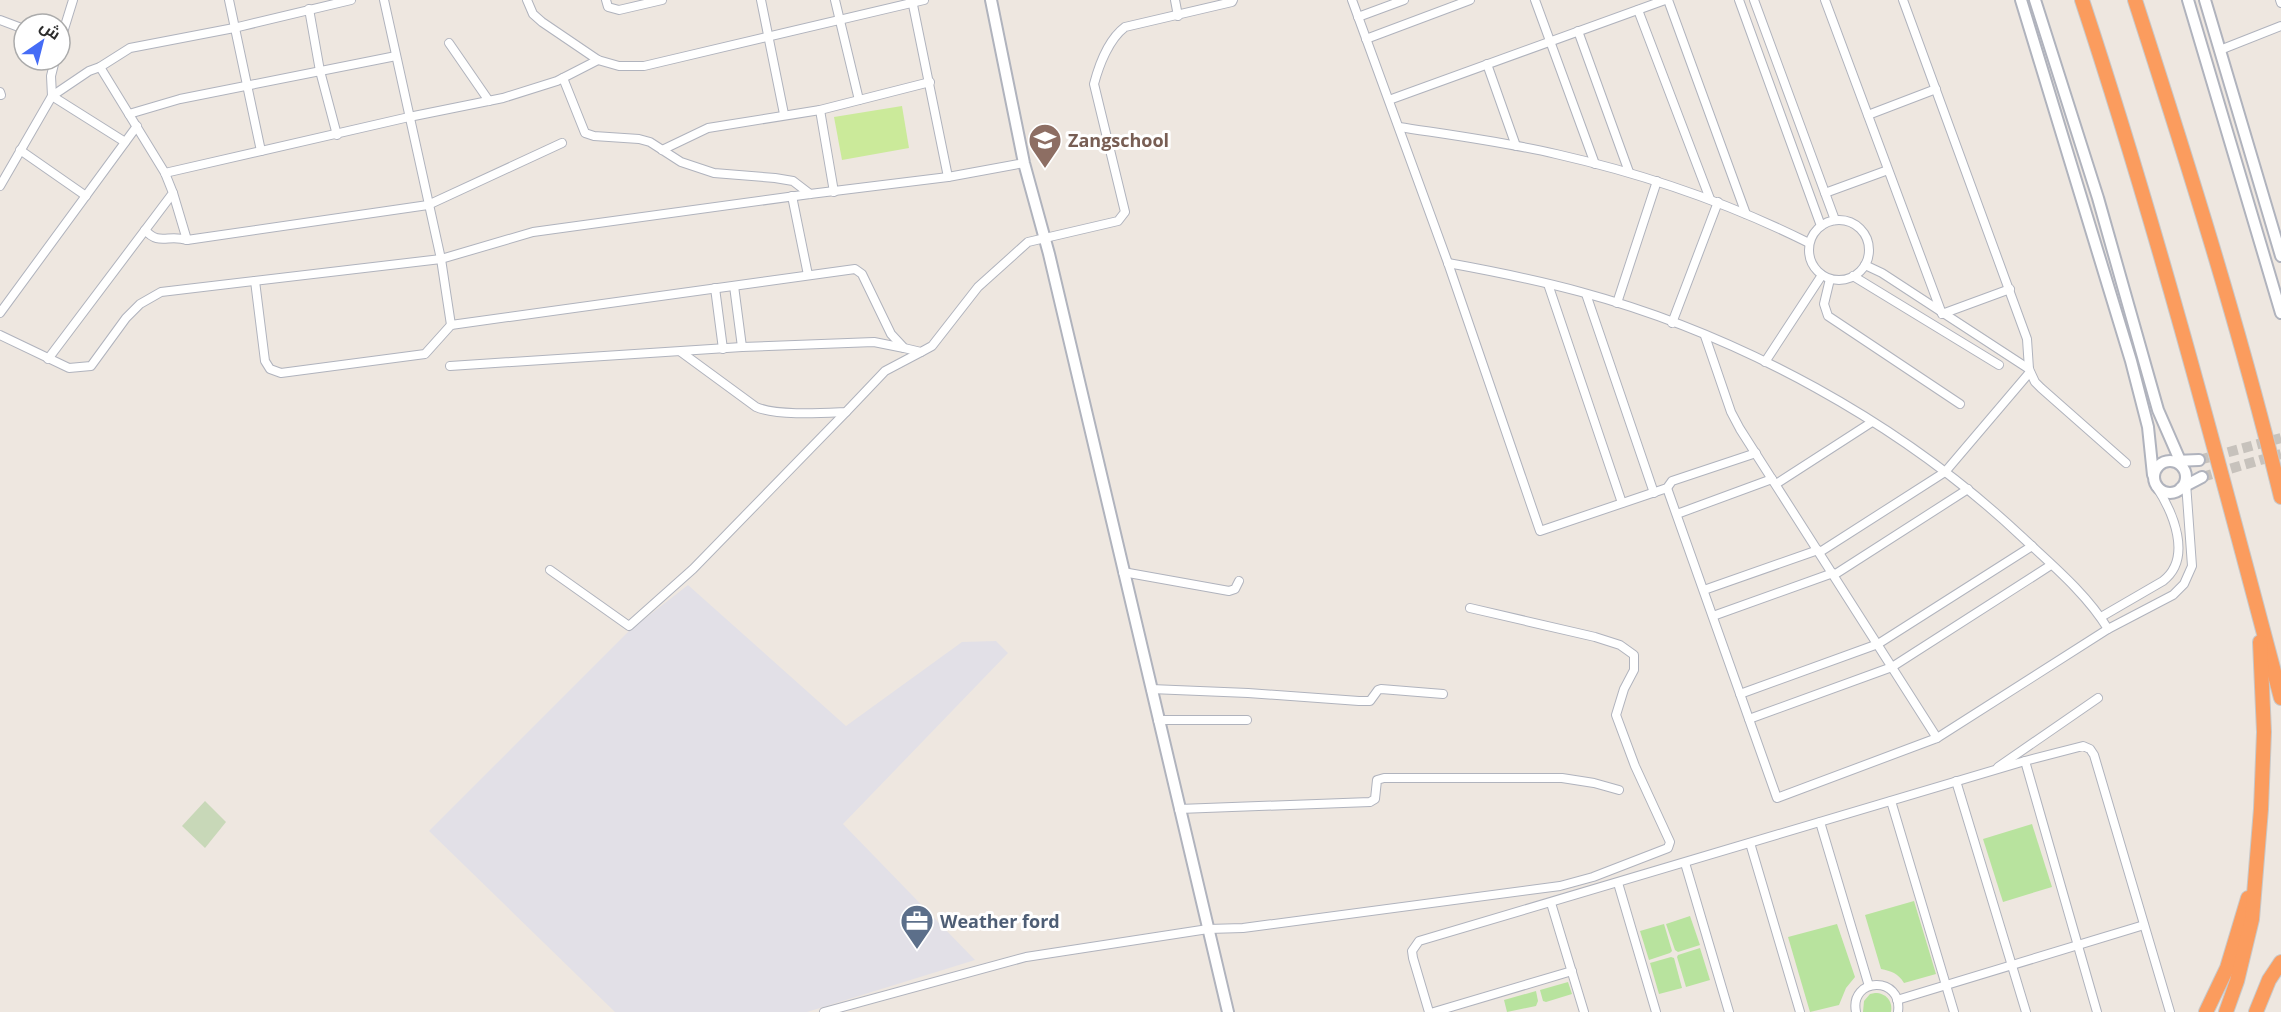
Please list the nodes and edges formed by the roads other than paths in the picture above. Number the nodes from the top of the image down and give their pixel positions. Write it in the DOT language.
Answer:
graph roads {
  1 [pos="229,0"];
  2 [pos="351,0"];
  3 [pos="384,0"];
  4 [pos="527,0"];
  5 [pos="606,0"];
  6 [pos="662,0"];
  7 [pos="760,0"];
  8 [pos="835,0"];
  9 [pos="924,0"];
  10 [pos="991,0"];
  11 [pos="1175,0"];
  12 [pos="1233,0"];
  13 [pos="1352,0"];
  14 [pos="1404,0"];
  15 [pos="1470,0"];
  16 [pos="1535,0"];
  17 [pos="1666,0"];
  18 [pos="1739,0"];
  19 [pos="1754,0"];
  20 [pos="1825,0"];
  21 [pos="1903,0"];
  22 [pos="2021,0"];
  23 [pos="2036,0"];
  24 [pos="2082,0"];
  25 [pos="2135,0"];
  26 [pos="2188,0"];
  27 [pos="2205,0"];
  28 [pos="913,1"];
  29 [pos="309,9"];
  30 [pos="1638,10"];
  31 [pos="1178,16"];
  32 [pos="1358,17"];
  33 [pos="839,21"];
  34 [pos="2281,26"];
  35 [pos="234,28"];
  36 [pos="1578,32"];
  37 [pos="768,37"];
  38 [pos="1366,39"];
  39 [pos="1550,42"];
  40 [pos="449,43"];
  41 [pos="2220,50"];
  42 [pos="396,56"];
  43 [pos="598,60"];
  44 [pos="1486,64"];
  45 [pos="100,67"];
  46 [pos="320,71"];
  47 [pos="52,72"];
  48 [pos="563,78"];
  49 [pos="930,82"];
  50 [pos="248,85"];
  51 [pos="1936,89"];
  52 [pos="52,96"];
  53 [pos="859,100"];
  54 [pos="1389,100"];
  55 [pos="489,101"];
  56 [pos="820,110"];
  57 [pos="129,114"];
  58 [pos="784,114"];
  59 [pos="1868,115"];
  60 [pos="409,117"];
  61 [pos="137,126"];
  62 [pos="1399,127"];
  63 [pos="337,135"];
  64 [pos="125,142"];
  65 [pos="562,143"];
  66 [pos="1516,146"];
  67 [pos="20,150"];
  68 [pos="662,150"];
  69 [pos="261,151"];
  70 [pos="1024,163"];
  71 [pos="1595,164"];
  72 [pos="1888,170"];
  73 [pos="165,172"];
  74 [pos="1629,172"];
  75 [pos="948,177"];
  76 [pos="1657,181"];
  77 [pos="0,186"];
  78 [pos="834,192"];
  79 [pos="173,193"];
  80 [pos="1825,193"];
  81 [pos="810,194"];
  82 [pos="86,196"];
  83 [pos="792,196"];
  84 [pos="1714,200"];
  85 [pos="428,205"];
  86 [pos="1746,214"];
  87 [pos="1835,220"];
  88 [pos="1821,226"];
  89 [pos="145,230"];
  90 [pos="1045,237"];
  91 [pos="187,240"];
  92 [pos="1809,243"];
  93 [pos="2281,256"];
  94 [pos="441,259"];
  95 [pos="1448,263"];
  96 [pos="1865,265"];
  97 [pos="808,275"];
  98 [pos="1822,275"];
  99 [pos="1853,276"];
  100 [pos="1830,279"];
  101 [pos="255,281"];
  102 [pos="1548,284"];
  103 [pos="734,286"];
  104 [pos="715,288"];
  105 [pos="2010,289"];
  106 [pos="1586,294"];
  107 [pos="1617,303"];
  108 [pos="0,313"];
  109 [pos="2281,313"];
  110 [pos="1942,314"];
  111 [pos="1672,323"];
  112 [pos="451,325"];
  113 [pos="0,335"];
  114 [pos="1705,336"];
  115 [pos="742,347"];
  116 [pos="904,348"];
  117 [pos="723,349"];
  118 [pos="681,352"];
  119 [pos="921,352"];
  120 [pos="48,359"];
  121 [pos="1765,362"];
  122 [pos="1999,365"];
  123 [pos="450,366"];
  124 [pos="2030,371"];
  125 [pos="1960,404"];
  126 [pos="846,412"];
  127 [pos="1872,422"];
  128 [pos="2265,432"];
  129 [pos="1756,453"];
  130 [pos="2281,455"];
  131 [pos="2199,460"];
  132 [pos="2179,462"];
  133 [pos="2126,463"];
  134 [pos="1945,472"];
  135 [pos="2202,477"];
  136 [pos="1774,481"];
  137 [pos="2155,481"];
  138 [pos="2184,485"];
  139 [pos="1667,488"];
  140 [pos="1968,489"];
  141 [pos="1654,493"];
  142 [pos="2281,497"];
  143 [pos="1622,503"];
  144 [pos="1677,514"];
  145 [pos="2032,546"];
  146 [pos="1819,551"];
  147 [pos="2051,565"];
  148 [pos="550,570"];
  149 [pos="1123,572"];
  150 [pos="1834,574"];
  151 [pos="1239,581"];
  152 [pos="1704,590"];
  153 [pos="1470,609"];
  154 [pos="1713,616"];
  155 [pos="2259,616"];
  156 [pos="2101,617"];
  157 [pos="2108,629"];
  158 [pos="1878,644"];
  159 [pos="1892,667"];
  160 [pos="1151,689"];
  161 [pos="1443,694"];
  162 [pos="1740,694"];
  163 [pos="2098,698"];
  164 [pos="2281,698"];
  165 [pos="1749,719"];
  166 [pos="1158,720"];
  167 [pos="1247,720"];
  168 [pos="1937,738"];
  169 [pos="2025,761"];
  170 [pos="1987,772"];
  171 [pos="1956,781"];
  172 [pos="1619,790"];
  173 [pos="1891,801"];
  174 [pos="1179,809"];
  175 [pos="1820,822"];
  176 [pos="1750,843"];
  177 [pos="1684,863"];
  178 [pos="2254,876"];
  179 [pos="1618,883"];
  180 [pos="1551,903"];
  181 [pos="2144,925"];
  182 [pos="1208,929"];
  183 [pos="2077,946"];
  184 [pos="2281,962"];
  185 [pos="2012,965"];
  186 [pos="1572,971"];
  187 [pos="1946,985"];
  188 [pos="1869,986"];
  189 [pos="1897,1000"];
  190 [pos="824,1012"];
  191 [pos="1228,1012"];
  192 [pos="1429,1012"];
  193 [pos="1434,1012"];
  194 [pos="1584,1012"];
  195 [pos="1656,1012"];
  196 [pos="1729,1012"];
  197 [pos="1800,1012"];
  198 [pos="1856,1012"];
  199 [pos="1898,1012"];
  200 [pos="1954,1012"];
  201 [pos="2026,1012"];
  202 [pos="2097,1012"];
  203 [pos="2170,1012"];
  204 [pos="2206,1012"];
  205 [pos="2226,1012"];
  206 [pos="2256,1012"];
  1 -- 35 [label="street"];
  2 -- 29 [label="street"];
  3 -- 42 [label="street"];
  4 -- 43 [label="street"];
  5 -- 6 [label="street"];
  7 -- 37 [label="street"];
  8 -- 33 [label="street"];
  9 -- 28 [label="street"];
  10 -- 70 [label="street"];
  11 -- 31 [label="street"];
  12 -- 31 [label="street"];
  13 -- 32 [label="street"];
  14 -- 32 [label="street"];
  15 -- 38 [label="street"];
  16 -- 39 [label="street"];
  17 -- 30 [label="street"];
  17 -- 86 [label="street"];
  18 -- 88 [label="street"];
  19 -- 80 [label="street"];
  20 -- 59 [label="street"];
  21 -- 51 [label="street"];
  22 -- 137 [label="street"];
  23 -- 132 [label="street"];
  24 -- 155 [label="highway"];
  25 -- 128 [label="highway"];
  26 -- 109 [label="street"];
  27 -- 41 [label="street"];
  28 -- 33 [label="street"];
  28 -- 49 [label="street"];
  29 -- 35 [label="street"];
  29 -- 46 [label="street"];
  30 -- 36 [label="street"];
  30 -- 84 [label="street"];
  31 -- 90 [label="street"];
  32 -- 38 [label="street"];
  33 -- 37 [label="street"];
  33 -- 53 [label="street"];
  34 -- 41 [label="street"];
  35 -- 45 [label="street"];
  35 -- 50 [label="street"];
  36 -- 39 [label="street"];
  36 -- 74 [label="street"];
  37 -- 43 [label="street"];
  37 -- 58 [label="street"];
  38 -- 54 [label="street"];
  39 -- 44 [label="street"];
  39 -- 71 [label="street"];
  40 -- 55 [label="street"];
  41 -- 93 [label="street"];
  42 -- 46 [label="street"];
  42 -- 60 [label="street"];
  43 -- 48 [label="street"];
  44 -- 54 [label="street"];
  44 -- 66 [label="street"];
  45 -- 52 [label="street"];
  45 -- 57 [label="street"];
  46 -- 50 [label="street"];
  46 -- 63 [label="street"];
  47 -- 52 [label="street"];
  48 -- 55 [label="street"];
  48 -- 68 [label="street"];
  49 -- 53 [label="street"];
  49 -- 75 [label="street"];
  50 -- 57 [label="street"];
  50 -- 69 [label="street"];
  51 -- 59 [label="street"];
  51 -- 105 [label="street"];
  52 -- 64 [label="street"];
  52 -- 67 [label="street"];
  53 -- 56 [label="street"];
  54 -- 62 [label="street"];
  55 -- 60 [label="street"];
  56 -- 58 [label="street"];
  56 -- 78 [label="street"];
  57 -- 61 [label="street"];
  58 -- 68 [label="street"];
  59 -- 72 [label="street"];
  60 -- 63 [label="street"];
  60 -- 85 [label="street"];
  61 -- 64 [label="street"];
  61 -- 73 [label="street"];
  62 -- 66 [label="street"];
  62 -- 95 [label="street"];
  63 -- 69 [label="street"];
  64 -- 82 [label="street"];
  65 -- 85 [label="street"];
  66 -- 71 [label="street"];
  67 -- 77 [label="street"];
  67 -- 82 [label="street"];
  68 -- 81 [label="street"];
  69 -- 73 [label="street"];
  70 -- 75 [label="street"];
  70 -- 90 [label="street"];
  71 -- 74 [label="street"];
  72 -- 80 [label="street"];
  72 -- 110 [label="street"];
  73 -- 79 [label="street"];
  74 -- 76 [label="street"];
  75 -- 78 [label="street"];
  76 -- 84 [label="street"];
  76 -- 107 [label="street"];
  78 -- 81 [label="street"];
  79 -- 89 [label="street"];
  79 -- 91 [label="street"];
  80 -- 87 [label="street"];
  81 -- 83 [label="street"];
  82 -- 108 [label="street"];
  83 -- 94 [label="street"];
  83 -- 97 [label="street"];
  84 -- 86 [label="street"];
  84 -- 111 [label="street"];
  85 -- 91 [label="street"];
  85 -- 94 [label="street"];
  86 -- 92 [label="street"];
  87 -- 88 [label="street"];
  87 -- 96 [label="street"];
  88 -- 92 [label="street"];
  89 -- 91 [label="street"];
  89 -- 120 [label="street"];
  90 -- 119 [label="street"];
  90 -- 149 [label="street"];
  92 -- 98 [label="street"];
  94 -- 101 [label="street"];
  94 -- 112 [label="street"];
  95 -- 102 [label="street"];
  95 -- 143 [label="street"];
  96 -- 99 [label="street"];
  96 -- 110 [label="street"];
  97 -- 103 [label="street"];
  97 -- 116 [label="street"];
  98 -- 100 [label="street"];
  98 -- 121 [label="street"];
  99 -- 100 [label="street"];
  99 -- 122 [label="street"];
  100 -- 125 [label="street"];
  101 -- 112 [label="street"];
  101 -- 120 [label="street"];
  102 -- 106 [label="street"];
  102 -- 143 [label="street"];
  103 -- 104 [label="street"];
  103 -- 115 [label="street"];
  104 -- 112 [label="street"];
  104 -- 117 [label="street"];
  105 -- 110 [label="street"];
  105 -- 124 [label="street"];
  106 -- 107 [label="street"];
  106 -- 141 [label="street"];
  107 -- 111 [label="street"];
  110 -- 124 [label="street"];
  111 -- 114 [label="street"];
  113 -- 120 [label="street"];
  114 -- 121 [label="street"];
  114 -- 129 [label="street"];
  115 -- 116 [label="street"];
  115 -- 117 [label="street"];
  116 -- 119 [label="street"];
  117 -- 118 [label="street"];
  118 -- 123 [label="street"];
  118 -- 126 [label="street"];
  119 -- 126 [label="street"];
  121 -- 127 [label="street"];
  124 -- 133 [label="street"];
  124 -- 134 [label="street"];
  126 -- 148 [label="street"];
  127 -- 134 [label="street"];
  127 -- 136 [label="street"];
  128 -- 130 [label="highway"];
  128 -- 142 [label="highway"];
  129 -- 136 [label="street"];
  129 -- 139 [label="street"];
  131 -- 132 [label="street"];
  132 -- 137 [label="street"];
  132 -- 138 [label="street"];
  134 -- 140 [label="street"];
  134 -- 146 [label="street"];
  135 -- 138 [label="street"];
  136 -- 144 [label="street"];
  136 -- 146 [label="street"];
  137 -- 138 [label="street"];
  137 -- 156 [label="street"];
  138 -- 157 [label="street"];
  139 -- 141 [label="street"];
  139 -- 144 [label="street"];
  140 -- 145 [label="street"];
  140 -- 150 [label="street"];
  141 -- 143 [label="street"];
  144 -- 152 [label="street"];
  145 -- 147 [label="street"];
  145 -- 158 [label="street"];
  146 -- 150 [label="street"];
  146 -- 152 [label="street"];
  147 -- 156 [label="street"];
  147 -- 159 [label="street"];
  149 -- 151 [label="street"];
  149 -- 160 [label="street"];
  150 -- 154 [label="street"];
  150 -- 158 [label="street"];
  152 -- 154 [label="street"];
  153 -- 182 [label="street"];
  154 -- 162 [label="street"];
  155 -- 164 [label="highway"];
  155 -- 178 [label="highway"];
  156 -- 157 [label="street"];
  157 -- 168 [label="street"];
  158 -- 159 [label="street"];
  158 -- 162 [label="street"];
  159 -- 165 [label="street"];
  159 -- 168 [label="street"];
  160 -- 161 [label="street"];
  160 -- 166 [label="street"];
  162 -- 165 [label="street"];
  163 -- 170 [label="street"];
  165 -- 168 [label="street"];
  166 -- 167 [label="street"];
  166 -- 174 [label="street"];
  169 -- 170 [label="street"];
  169 -- 181 [label="street"];
  169 -- 183 [label="street"];
  170 -- 171 [label="street"];
  171 -- 173 [label="street"];
  171 -- 185 [label="street"];
  172 -- 174 [label="street"];
  173 -- 175 [label="street"];
  173 -- 187 [label="street"];
  174 -- 182 [label="street"];
  175 -- 176 [label="street"];
  175 -- 188 [label="street"];
  176 -- 177 [label="street"];
  176 -- 197 [label="street"];
  177 -- 179 [label="street"];
  177 -- 196 [label="street"];
  178 -- 204 [label="highway"];
  178 -- 205 [label="highway"];
  179 -- 180 [label="street"];
  179 -- 195 [label="street"];
  180 -- 186 [label="street"];
  180 -- 192 [label="street"];
  181 -- 183 [label="street"];
  181 -- 203 [label="street"];
  182 -- 190 [label="street"];
  182 -- 191 [label="street"];
  183 -- 185 [label="street"];
  183 -- 202 [label="street"];
  184 -- 206 [label="highway"];
  185 -- 187 [label="street"];
  185 -- 201 [label="street"];
  186 -- 193 [label="street"];
  186 -- 194 [label="street"];
  187 -- 189 [label="street"];
  187 -- 200 [label="street"];
  188 -- 189 [label="street"];
  188 -- 198 [label="street"];
  189 -- 199 [label="street"];
}
